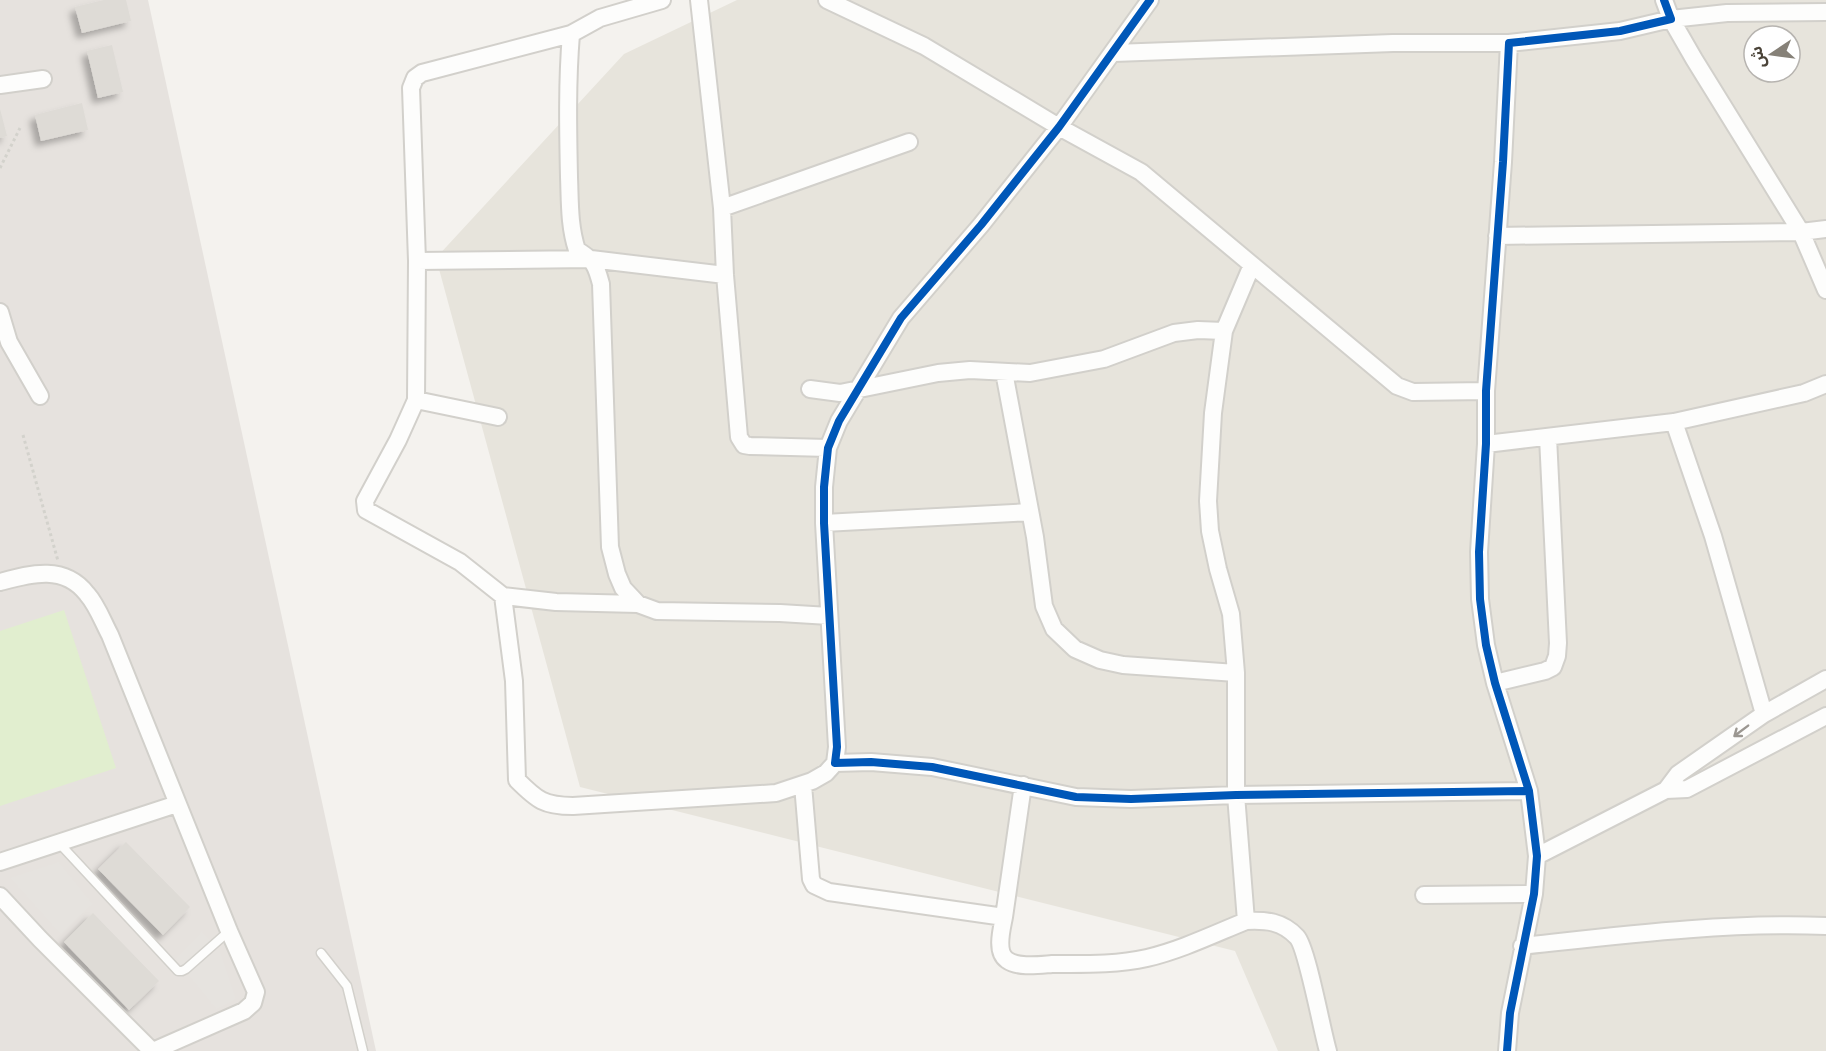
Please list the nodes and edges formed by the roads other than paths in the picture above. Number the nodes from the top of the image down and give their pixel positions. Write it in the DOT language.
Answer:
graph roads {
  1 [pos="662,0"];
  2 [pos="699,0"];
  3 [pos="827,0"];
  4 [pos="1150,0"];
  5 [pos="1664,0"];
  6 [pos="1826,12"];
  7 [pos="1671,19"];
  8 [pos="571,34"];
  9 [pos="1509,43"];
  10 [pos="1114,53"];
  11 [pos="43,79"];
  12 [pos="0,85"];
  13 [pos="1059,128"];
  14 [pos="909,142"];
  15 [pos="722,208"];
  16 [pos="1826,229"];
  17 [pos="1801,232"];
  18 [pos="1497,236"];
  19 [pos="591,259"];
  20 [pos="417,261"];
  21 [pos="1252,265"];
  22 [pos="725,275"];
  23 [pos="1826,290"];
  24 [pos="0,312"];
  25 [pos="1224,331"];
  26 [pos="1004,372"];
  27 [pos="1826,384"];
  28 [pos="810,388"];
  29 [pos="857,390"];
  30 [pos="1486,391"];
  31 [pos="40,396"];
  32 [pos="416,400"];
  33 [pos="498,417"];
  34 [pos="1674,422"];
  35 [pos="1548,437"];
  36 [pos="1486,444"];
  37 [pos="828,448"];
  38 [pos="1030,512"];
  39 [pos="824,523"];
  40 [pos="0,582"];
  41 [pos="503,596"];
  42 [pos="638,604"];
  43 [pos="829,616"];
  44 [pos="1236,673"];
  45 [pos="1826,679"];
  46 [pos="1495,683"];
  47 [pos="1764,714"];
  48 [pos="1826,716"];
  49 [pos="835,763"];
  50 [pos="803,785"];
  51 [pos="1023,785"];
  52 [pos="1666,790"];
  53 [pos="1529,791"];
  54 [pos="1236,795"];
  55 [pos="177,804"];
  56 [pos="59,843"];
  57 [pos="1537,856"];
  58 [pos="0,862"];
  59 [pos="1534,894"];
  60 [pos="1424,895"];
  61 [pos="0,896"];
  62 [pos="1004,917"];
  63 [pos="1246,921"];
  64 [pos="1826,926"];
  65 [pos="229,931"];
  66 [pos="1522,946"];
  67 [pos="321,953"];
  68 [pos="153,1051"];
  69 [pos="363,1051"];
  70 [pos="1328,1051"];
  71 [pos="1507,1051"];
  1 -- 8 [label="street"];
  2 -- 15 [label="street"];
  3 -- 13 [label="street"];
  4 -- 10 [label="street"];
  5 -- 7 [label="street"];
  6 -- 7 [label="street"];
  7 -- 9 [label="street"];
  7 -- 17 [label="street"];
  8 -- 19 [label="street"];
  8 -- 20 [label="street"];
  9 -- 10 [label="street"];
  9 -- 18 [label="street"];
  10 -- 13 [label="street"];
  11 -- 12 [label="street"];
  13 -- 21 [label="street"];
  13 -- 29 [label="street"];
  14 -- 15 [label="street"];
  15 -- 22 [label="street"];
  16 -- 17 [label="street"];
  17 -- 18 [label="street"];
  17 -- 23 [label="street"];
  18 -- 30 [label="street"];
  19 -- 20 [label="street"];
  19 -- 22 [label="street"];
  19 -- 42 [label="street"];
  20 -- 32 [label="street"];
  21 -- 25 [label="street"];
  21 -- 30 [label="street"];
  22 -- 37 [label="street"];
  24 -- 31 [label="street"];
  25 -- 26 [label="street"];
  25 -- 44 [label="street"];
  26 -- 29 [label="street"];
  26 -- 38 [label="street"];
  27 -- 34 [label="street"];
  28 -- 29 [label="street"];
  29 -- 37 [label="street"];
  30 -- 36 [label="street"];
  32 -- 33 [label="street"];
  32 -- 41 [label="street"];
  34 -- 35 [label="street"];
  34 -- 47 [label="street"];
  35 -- 36 [label="street"];
  35 -- 46 [label="street"];
  36 -- 46 [label="street"];
  37 -- 39 [label="street"];
  38 -- 39 [label="street"];
  38 -- 44 [label="street"];
  39 -- 43 [label="street"];
  40 -- 55 [label="street"];
  41 -- 42 [label="street"];
  41 -- 50 [label="street"];
  42 -- 43 [label="street"];
  43 -- 49 [label="street"];
  44 -- 54 [label="street"];
  45 -- 47 [label="street"];
  46 -- 53 [label="street"];
  47 -- 52 [label="street, one-way"];
  48 -- 52 [label="street"];
  49 -- 50 [label="street"];
  49 -- 51 [label="street"];
  50 -- 62 [label="street"];
  51 -- 54 [label="street"];
  51 -- 62 [label="street"];
  52 -- 57 [label="street"];
  53 -- 54 [label="street"];
  53 -- 57 [label="street"];
  54 -- 63 [label="street"];
  55 -- 56 [label="street"];
  55 -- 65 [label="street"];
  56 -- 58 [label="street"];
  56 -- 65 [label="lane"];
  57 -- 59 [label="street"];
  59 -- 60 [label="street"];
  59 -- 66 [label="street"];
  61 -- 68 [label="street"];
  62 -- 63 [label="street"];
  63 -- 70 [label="street"];
  64 -- 66 [label="street"];
  65 -- 68 [label="street"];
  66 -- 71 [label="street"];
  67 -- 69 [label="lane"];
}
